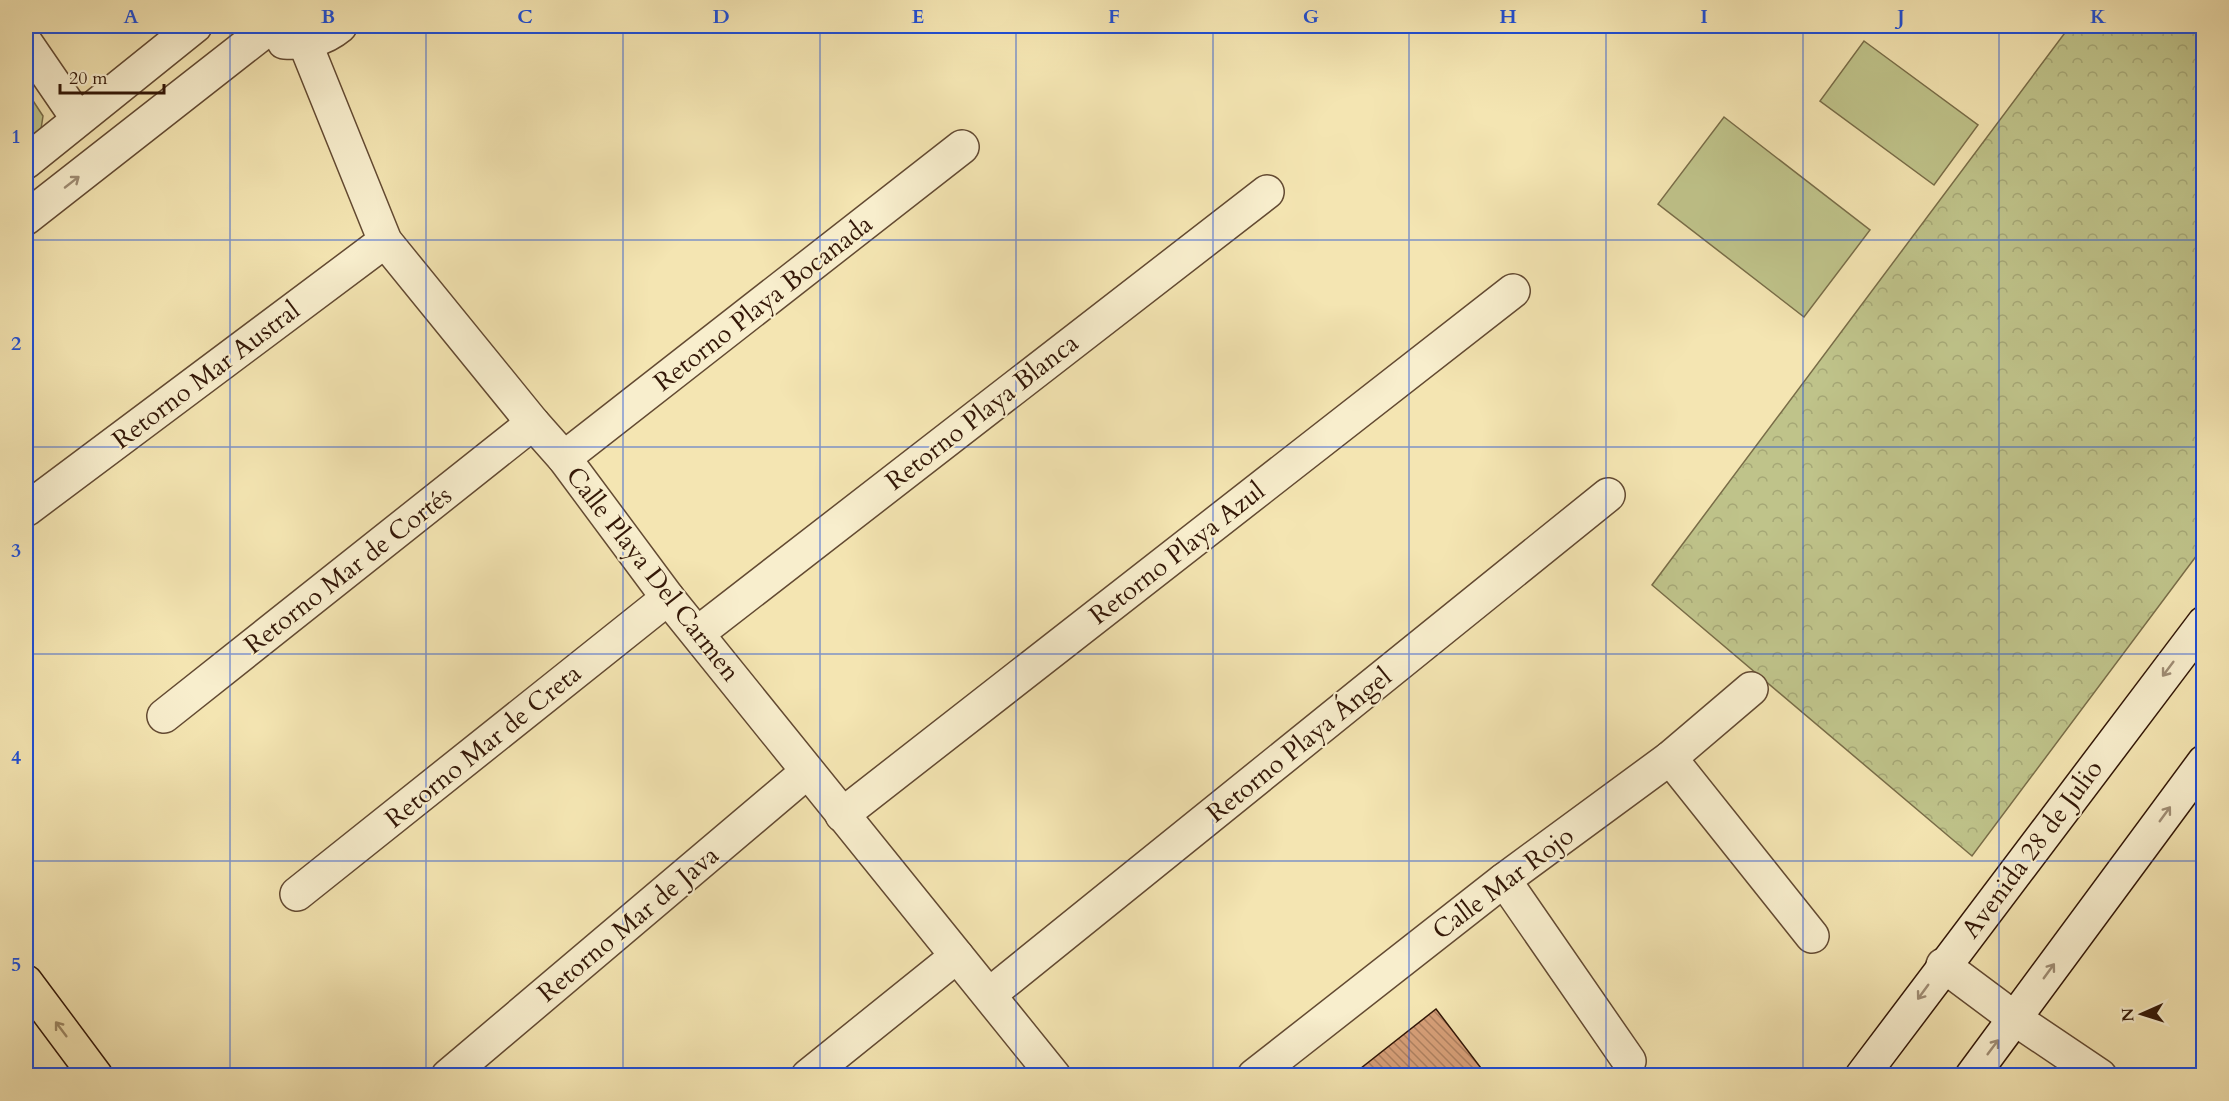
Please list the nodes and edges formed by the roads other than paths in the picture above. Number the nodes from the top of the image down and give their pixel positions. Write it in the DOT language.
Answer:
graph roads {
  1 [pos="195,26"];
  2 [pos="340,26"];
  3 [pos="256,30"];
  4 [pos="26,43"];
  5 [pos="305,43"];
  6 [pos="78,119"];
  7 [pos="962,147"];
  8 [pos="26,162"];
  9 [pos="1267,192"];
  10 [pos="26,218"];
  11 [pos="385,241"];
  12 [pos="1513,291"];
  13 [pos="533,423"];
  14 [pos="564,458"];
  15 [pos="1608,495"];
  16 [pos="27,509"];
  17 [pos="668,598"];
  18 [pos="2204,623"];
  19 [pos="698,633"];
  20 [pos="1751,689"];
  21 [pos="164,716"];
  22 [pos="1670,758"];
  23 [pos="2204,762"];
  24 [pos="807,772"];
  25 [pos="842,816"];
  26 [pos="1504,880"];
  27 [pos="297,894"];
  28 [pos="1812,936"];
  29 [pos="957,956"];
  30 [pos="1943,965"];
  31 [pos="26,982"];
  32 [pos="990,994"];
  33 [pos="2014,1018"];
  34 [pos="1629,1061"];
  35 [pos="96,1076"];
  36 [pos="448,1076"];
  37 [pos="808,1076"];
  38 [pos="1053,1076"];
  39 [pos="1254,1076"];
  40 [pos="1862,1076"];
  41 [pos="1972,1076"];
  42 [pos="2100,1076"];
  1 -- 6 [label="street"];
  2 -- 5 [label="street"];
  3 -- 5 [label="street"];
  10 -- 3 [label="street, one-way"];
  4 -- 6 [label="street"];
  5 -- 11 [label="street, Calle Playa Del Carmen"];
  6 -- 8 [label="street"];
  7 -- 14 [label="street, Retorno Playa Bocanada"];
  9 -- 19 [label="street, Retorno Playa Blanca"];
  11 -- 13 [label="street, Calle Playa Del Carmen"];
  11 -- 16 [label="street, Retorno Mar Austral"];
  12 -- 25 [label="street, Retorno Playa Azul"];
  13 -- 14 [label="street, Calle Playa Del Carmen"];
  13 -- 21 [label="street, Retorno Mar de Cortés"];
  14 -- 17 [label="street, Calle Playa Del Carmen"];
  15 -- 32 [label="street, Retorno Playa Ángel"];
  17 -- 19 [label="street, Calle Playa Del Carmen"];
  17 -- 27 [label="street, Retorno Mar de Creta"];
  18 -- 30 [label="street, Avenida 28 de Julio, one-way"];
  19 -- 24 [label="street, Calle Playa Del Carmen"];
  20 -- 22 [label="street, Calle Mar Rojo"];
  22 -- 26 [label="street, Calle Mar Rojo"];
  22 -- 28 [label="street"];
  33 -- 23 [label="street, one-way"];
  24 -- 25 [label="street, Calle Playa Del Carmen"];
  24 -- 36 [label="street, Retorno Mar de Java"];
  25 -- 29 [label="street, Calle Playa Del Carmen"];
  26 -- 34 [label="street"];
  26 -- 39 [label="street, Calle Mar Rojo"];
  29 -- 32 [label="street, Calle Playa Del Carmen"];
  29 -- 37 [label="street"];
  30 -- 33 [label="street"];
  30 -- 40 [label="street, Avenida 28 de Julio, one-way"];
  35 -- 31 [label="main road, one-way"];
  32 -- 38 [label="street, Calle Playa Del Carmen"];
  41 -- 33 [label="street, one-way"];
  33 -- 42 [label="street"];
}
